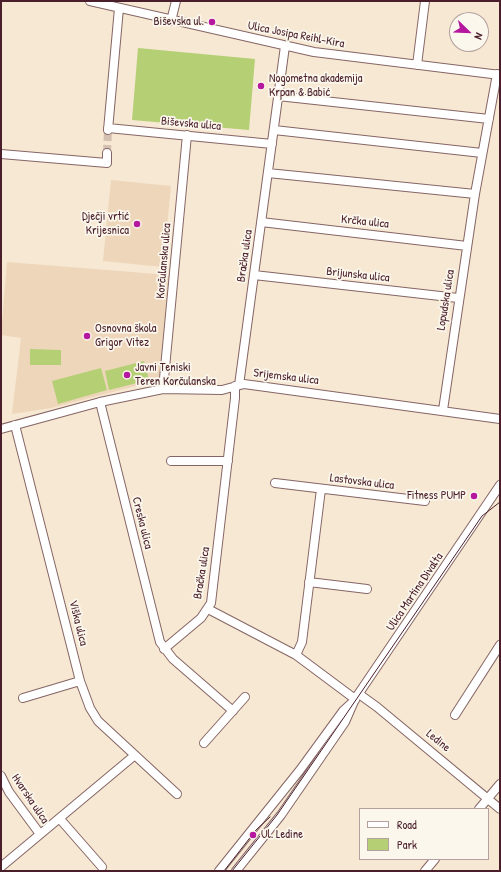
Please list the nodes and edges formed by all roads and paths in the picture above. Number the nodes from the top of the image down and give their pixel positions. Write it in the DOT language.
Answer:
graph roads {
  1 [pos="90,1"];
  2 [pos="176,1"];
  3 [pos="425,1"];
  4 [pos="118,8"];
  5 [pos="171,21"];
  6 [pos="285,46"];
  7 [pos="417,65"];
  8 [pos="498,74"];
  9 [pos="278,96"];
  10 [pos="489,119"];
  11 [pos="274,130"];
  12 [pos="187,135"];
  13 [pos="272,144"];
  14 [pos="107,153"];
  15 [pos="482,153"];
  16 [pos="1,154"];
  17 [pos="268,173"];
  18 [pos="475,194"];
  19 [pos="261,222"];
  20 [pos="467,246"];
  21 [pos="254,275"];
  22 [pos="458,298"];
  23 [pos="237,386"];
  24 [pos="163,389"];
  25 [pos="100,402"];
  26 [pos="443,410"];
  27 [pos="500,419"];
  28 [pos="15,425"];
  29 [pos="1,429"];
  30 [pos="171,461"];
  31 [pos="228,461"];
  32 [pos="275,483"];
  33 [pos="500,485"];
  34 [pos="321,489"];
  35 [pos="500,491"];
  36 [pos="425,501"];
  37 [pos="494,501"];
  38 [pos="309,582"];
  39 [pos="367,589"];
  40 [pos="208,609"];
  41 [pos="500,645"];
  42 [pos="164,649"];
  43 [pos="296,655"];
  44 [pos="80,681"];
  45 [pos="357,697"];
  46 [pos="23,698"];
  47 [pos="245,698"];
  48 [pos="233,711"];
  49 [pos="455,715"];
  50 [pos="204,743"];
  51 [pos="135,755"];
  52 [pos="1,776"];
  53 [pos="500,784"];
  54 [pos="177,794"];
  55 [pos="488,798"];
  56 [pos="479,808"];
  57 [pos="500,809"];
  58 [pos="60,819"];
  59 [pos="40,834"];
  60 [pos="434,860"];
  61 [pos="1,867"];
  62 [pos="102,867"];
  63 [pos="5,871"];
  64 [pos="219,871"];
  65 [pos="236,871"];
  66 [pos="425,871"];
  1 -- 4 [label="street, Ulica Josipa Reihl-Kira"];
  2 -- 5 [label="street"];
  3 -- 7 [label="street"];
  4 -- 5 [label="street, Ulica Josipa Reihl-Kira"];
  4 -- 12 [label="street, Biševska ulica"];
  5 -- 6 [label="street, Ulica Josipa Reihl-Kira"];
  6 -- 7 [label="street, Ulica Josipa Reihl-Kira"];
  6 -- 9 [label="street, Bračka ulica"];
  7 -- 8 [label="street, Ulica Josipa Reihl-Kira"];
  8 -- 10 [label="street, Lopudska ulica"];
  9 -- 10 [label="street"];
  9 -- 11 [label="street, Bračka ulica"];
  10 -- 15 [label="street, Lopudska ulica"];
  11 -- 13 [label="street, Bračka ulica"];
  11 -- 15 [label="street"];
  12 -- 13 [label="street, Biševska ulica"];
  12 -- 24 [label="street, Korčulanska ulica"];
  13 -- 17 [label="street, Bračka ulica"];
  14 -- 16 [label="street"];
  15 -- 18 [label="street, Lopudska ulica"];
  17 -- 18 [label="street"];
  17 -- 19 [label="street, Bračka ulica"];
  18 -- 20 [label="street, Lopudska ulica"];
  19 -- 20 [label="street, Krčka ulica"];
  19 -- 21 [label="street, Bračka ulica"];
  20 -- 22 [label="street, Lopudska ulica"];
  21 -- 22 [label="street, Brijunska ulica"];
  21 -- 23 [label="street, Bračka ulica"];
  22 -- 26 [label="street, Lopudska ulica"];
  23 -- 24 [label="street, Srijemska ulica"];
  23 -- 26 [label="street, Srijemska ulica"];
  23 -- 31 [label="street, Bračka ulica"];
  24 -- 25 [label="street, Srijemska ulica"];
  25 -- 28 [label="street, Srijemska ulica"];
  25 -- 42 [label="street, Creska ulica"];
  26 -- 27 [label="street, Srijemska ulica"];
  28 -- 29 [label="street, Srijemska ulica"];
  28 -- 44 [label="street, Viška ulica"];
  30 -- 31 [label="street"];
  31 -- 40 [label="street, Bračka ulica"];
  32 -- 34 [label="street, Lastovska ulica"];
  33 -- 37 [label="street, Ulica Martina Divalta"];
  34 -- 36 [label="street, Lastovska ulica"];
  34 -- 38 [label="street, Lastovska ulica"];
  35 -- 37 [label="street, Ulica Martina Divalta"];
  37 -- 45 [label="street, Ulica Martina Divalta"];
  38 -- 39 [label="street"];
  38 -- 43 [label="street, Lastovska ulica"];
  40 -- 42 [label="street, Bračka ulica"];
  40 -- 43 [label="street"];
  41 -- 49 [label="street"];
  42 -- 48 [label="street"];
  43 -- 45 [label="street"];
  44 -- 46 [label="street"];
  44 -- 51 [label="street, Viška ulica"];
  45 -- 55 [label="street, Ledine"];
  45 -- 64 [label="street, Ulica Martina Divalta"];
  45 -- 65 [label="street, Ulica Martina Divalta"];
  47 -- 48 [label="street"];
  48 -- 50 [label="street"];
  51 -- 54 [label="street, Viška ulica"];
  51 -- 58 [label="street"];
  52 -- 59 [label="street, Hvarska ulica"];
  53 -- 55 [label="street"];
  55 -- 56 [label="street"];
  55 -- 57 [label="street, Ledine"];
  58 -- 59 [label="street"];
  58 -- 62 [label="street"];
  59 -- 61 [label="street"];
  60 -- 66 [label="street"];
  61 -- 63 [label="street"];
}
